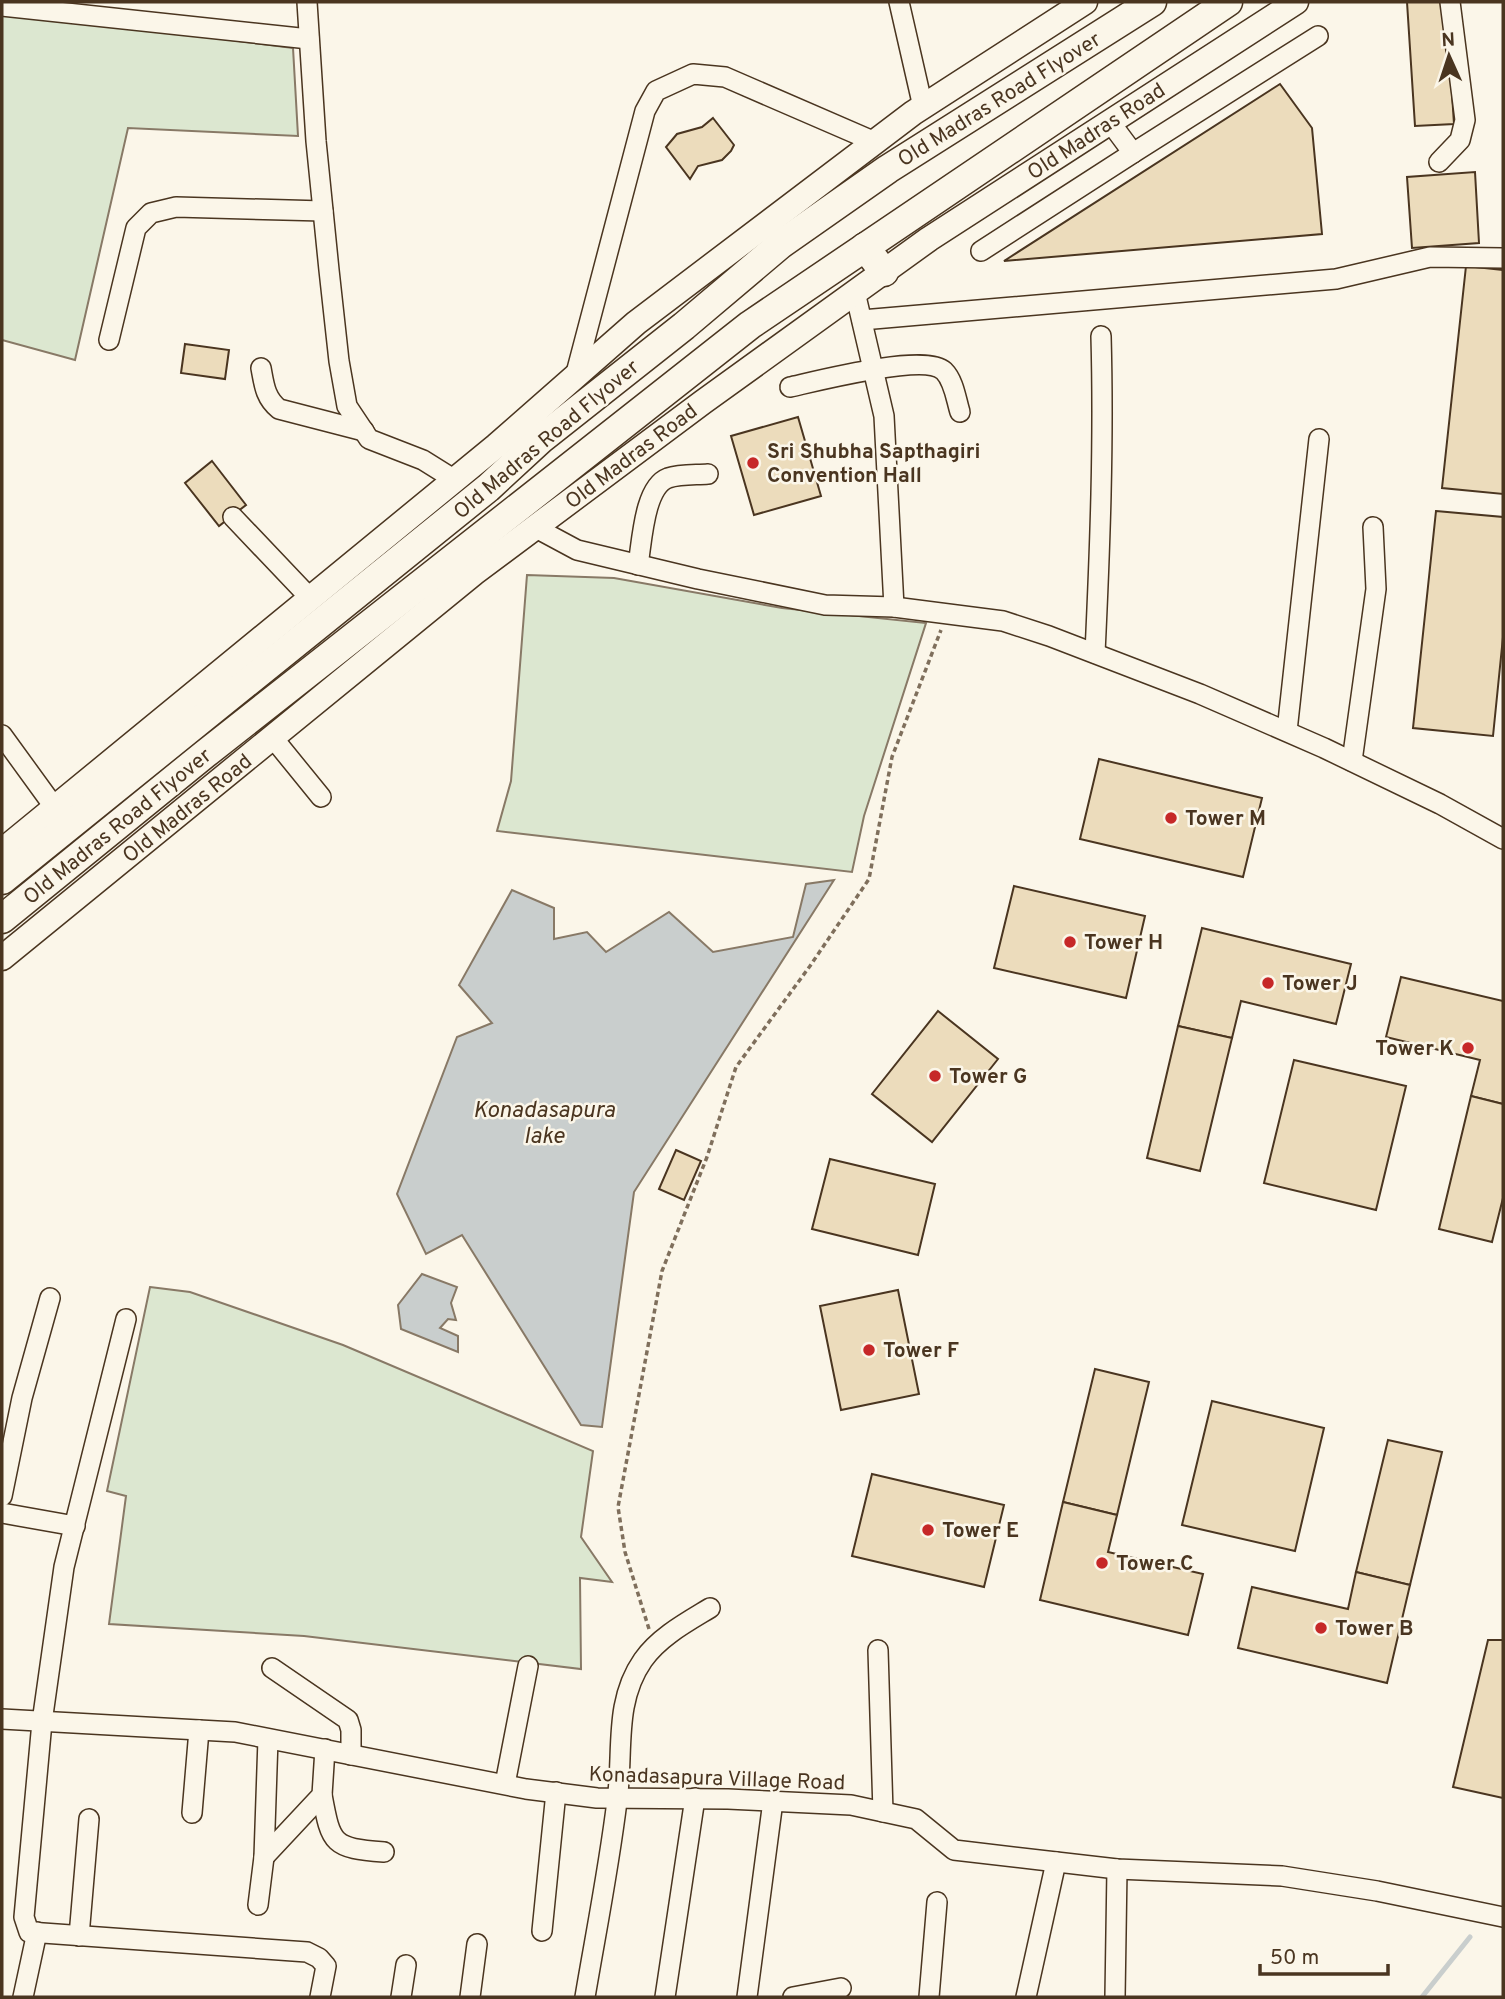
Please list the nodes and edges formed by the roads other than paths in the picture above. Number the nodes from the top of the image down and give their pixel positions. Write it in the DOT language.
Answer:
graph roads {
  1 [pos="307,2"];
  2 [pos="899,2"];
  3 [pos="1085,2"];
  4 [pos="1126,2"];
  5 [pos="1152,2"];
  6 [pos="1228,2"];
  7 [pos="1296,2"];
  8 [pos="1450,2"];
  9 [pos="2,6"];
  10 [pos="1112,28"];
  11 [pos="1318,36"];
  12 [pos="309,39"];
  13 [pos="923,107"];
  14 [pos="1110,122"];
  15 [pos="875,142"];
  16 [pos="1133,152"];
  17 [pos="1439,162"];
  18 [pos="323,211"];
  19 [pos="865,247"];
  20 [pos="981,251"];
  21 [pos="1503,258"];
  22 [pos="884,272"];
  23 [pos="855,292"];
  24 [pos="862,320"];
  25 [pos="1101,336"];
  26 [pos="109,340"];
  27 [pos="261,368"];
  28 [pos="873,368"];
  29 [pos="575,377"];
  30 [pos="790,387"];
  31 [pos="960,412"];
  32 [pos="364,431"];
  33 [pos="1319,439"];
  34 [pos="708,474"];
  35 [pos="455,480"];
  36 [pos="233,517"];
  37 [pos="536,527"];
  38 [pos="1373,527"];
  39 [pos="638,565"];
  40 [pos="311,598"];
  41 [pos="894,607"];
  42 [pos="1095,653"];
  43 [pos="1287,731"];
  44 [pos="2,735"];
  45 [pos="273,738"];
  46 [pos="1352,761"];
  47 [pos="321,797"];
  48 [pos="55,808"];
  49 [pos="1503,839"];
  50 [pos="2,851"];
  51 [pos="2,880"];
  52 [pos="2,919"];
  53 [pos="2,958"];
  54 [pos="50,1298"];
  55 [pos="126,1319"];
  56 [pos="2,1496"];
  57 [pos="2,1513"];
  58 [pos="75,1526"];
  59 [pos="710,1608"];
  60 [pos="878,1650"];
  61 [pos="528,1666"];
  62 [pos="272,1668"];
  63 [pos="2,1719"];
  64 [pos="42,1722"];
  65 [pos="198,1730"];
  66 [pos="268,1738"];
  67 [pos="326,1749"];
  68 [pos="351,1755"];
  69 [pos="505,1784"];
  70 [pos="556,1792"];
  71 [pos="322,1795"];
  72 [pos="618,1798"];
  73 [pos="695,1798"];
  74 [pos="773,1801"];
  75 [pos="883,1812"];
  76 [pos="192,1813"];
  77 [pos="89,1819"];
  78 [pos="384,1852"];
  79 [pos="264,1857"];
  80 [pos="1056,1862"];
  81 [pos="1117,1869"];
  82 [pos="937,1902"];
  83 [pos="258,1905"];
  84 [pos="1503,1917"];
  85 [pos="542,1931"];
  86 [pos="37,1932"];
  87 [pos="79,1936"];
  88 [pos="477,1944"];
  89 [pos="406,1965"];
  90 [pos="841,1988"];
  91 [pos="23,1997"];
  92 [pos="320,1997"];
  93 [pos="401,1997"];
  94 [pos="470,1997"];
  95 [pos="585,1997"];
  96 [pos="665,1997"];
  97 [pos="747,1997"];
  98 [pos="793,1997"];
  99 [pos="929,1997"];
  100 [pos="1026,1997"];
  101 [pos="1115,1997"];
  1 -- 12 [label="street"];
  2 -- 13 [label="street"];
  3 -- 13 [label="main road"];
  4 -- 10 [label="highway"];
  5 -- 10 [label="highway"];
  6 -- 19 [label="highway, Old Madras Road"];
  7 -- 14 [label="main road, Old Madras Road"];
  8 -- 17 [label="street"];
  9 -- 12 [label="street"];
  10 -- 51 [label="highway, Old Madras Road Flyover"];
  11 -- 16 [label="street"];
  12 -- 18 [label="street"];
  13 -- 15 [label="main road"];
  14 -- 16 [label="street"];
  14 -- 22 [label="main road, Old Madras Road"];
  15 -- 29 [label="main road"];
  15 -- 29 [label="street"];
  16 -- 20 [label="street"];
  18 -- 26 [label="street"];
  18 -- 32 [label="street"];
  19 -- 22 [label="highway"];
  19 -- 52 [label="highway, Old Madras Road Flyover"];
  21 -- 24 [label="street"];
  22 -- 23 [label="main road, Old Madras Road"];
  23 -- 24 [label="street"];
  23 -- 37 [label="main road, Old Madras Road"];
  24 -- 28 [label="street"];
  25 -- 42 [label="street"];
  27 -- 32 [label="street"];
  28 -- 30 [label="street"];
  28 -- 31 [label="street"];
  28 -- 41 [label="street"];
  29 -- 35 [label="main road"];
  32 -- 35 [label="street"];
  33 -- 43 [label="street"];
  34 -- 39 [label="street"];
  35 -- 40 [label="main road"];
  36 -- 40 [label="street"];
  37 -- 39 [label="street"];
  37 -- 45 [label="main road, Old Madras Road"];
  38 -- 46 [label="street"];
  39 -- 41 [label="street"];
  40 -- 48 [label="main road"];
  41 -- 42 [label="street"];
  42 -- 43 [label="street"];
  43 -- 46 [label="street"];
  44 -- 48 [label="street"];
  45 -- 47 [label="street"];
  45 -- 53 [label="main road, Old Madras Road"];
  46 -- 49 [label="street"];
  48 -- 50 [label="main road"];
  54 -- 56 [label="street"];
  55 -- 58 [label="street"];
  57 -- 58 [label="street"];
  58 -- 64 [label="street"];
  59 -- 72 [label="street"];
  60 -- 75 [label="street"];
  61 -- 69 [label="street"];
  62 -- 68 [label="street"];
  63 -- 64 [label="street, Konadasapura Village Road"];
  64 -- 65 [label="street, Konadasapura Village Road"];
  64 -- 86 [label="street"];
  65 -- 66 [label="street, Konadasapura Village Road"];
  65 -- 76 [label="street"];
  66 -- 67 [label="street, Konadasapura Village Road"];
  66 -- 79 [label="street"];
  67 -- 68 [label="street, Konadasapura Village Road"];
  67 -- 71 [label="street"];
  68 -- 69 [label="street, Konadasapura Village Road"];
  69 -- 70 [label="street, Konadasapura Village Road"];
  70 -- 72 [label="street, Konadasapura Village Road"];
  70 -- 85 [label="street"];
  71 -- 78 [label="street"];
  71 -- 79 [label="street"];
  72 -- 73 [label="street, Konadasapura Village Road"];
  72 -- 95 [label="street"];
  73 -- 74 [label="street, Konadasapura Village Road"];
  73 -- 96 [label="street"];
  74 -- 75 [label="street, Konadasapura Village Road"];
  74 -- 97 [label="street"];
  75 -- 80 [label="street, Konadasapura Village Road"];
  77 -- 87 [label="street"];
  79 -- 83 [label="street"];
  80 -- 81 [label="street, Konadasapura Village Road"];
  80 -- 100 [label="street"];
  81 -- 84 [label="street, Konadasapura Village Road"];
  81 -- 101 [label="street"];
  82 -- 99 [label="street"];
  86 -- 87 [label="street"];
  86 -- 91 [label="street"];
  87 -- 92 [label="street"];
  88 -- 94 [label="street"];
  89 -- 93 [label="street"];
  90 -- 98 [label="street"];
}
